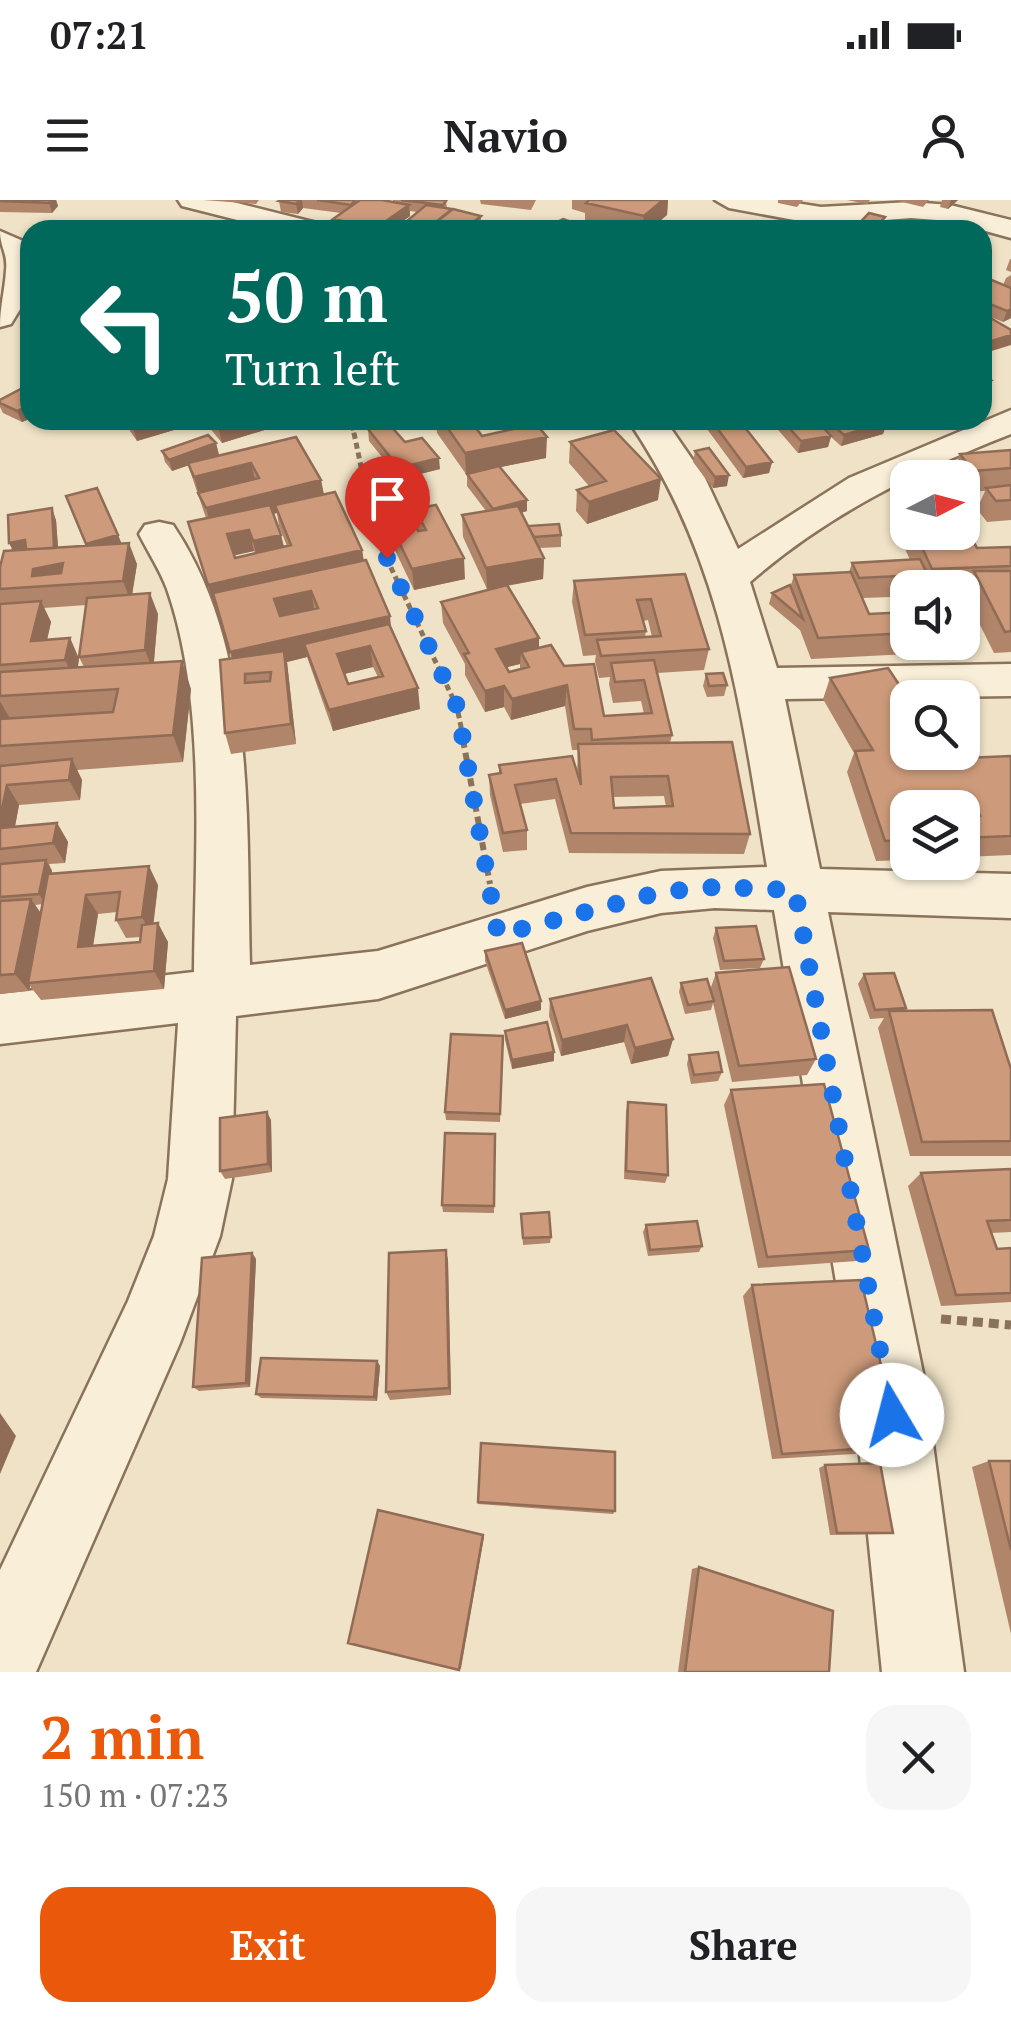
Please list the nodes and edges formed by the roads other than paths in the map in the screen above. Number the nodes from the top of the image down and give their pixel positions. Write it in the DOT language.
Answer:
graph roads {
  1 [pos="192,200"];
  2 [pos="729,200"];
  3 [pos="258,207"];
  4 [pos="289,220"];
  5 [pos="977,220"];
  6 [pos="20,283"];
  7 [pos="0,317"];
  8 [pos="652,430"];
  9 [pos="988,430"];
  10 [pos="159,534"];
  11 [pos="729,578"];
  12 [pos="1011,680"];
  13 [pos="759,684"];
  14 [pos="795,890"];
  15 [pos="1011,896"];
  16 [pos="214,995"];
  17 [pos="0,1019"];
  18 [pos="0,1660"];
  19 [pos="923,1672"];
  1 -- 3 [label="street"];
  2 -- 5 [label="street"];
  3 -- 4 [label="street"];
  6 -- 7 [label="street"];
  8 -- 11 [label="street"];
  9 -- 11 [label="street"];
  10 -- 16 [label="street"];
  11 -- 13 [label="street"];
  12 -- 13 [label="street"];
  13 -- 14 [label="street"];
  14 -- 15 [label="street"];
  14 -- 16 [label="street"];
  14 -- 19 [label="street"];
  16 -- 17 [label="street"];
  16 -- 18 [label="street"];
}
